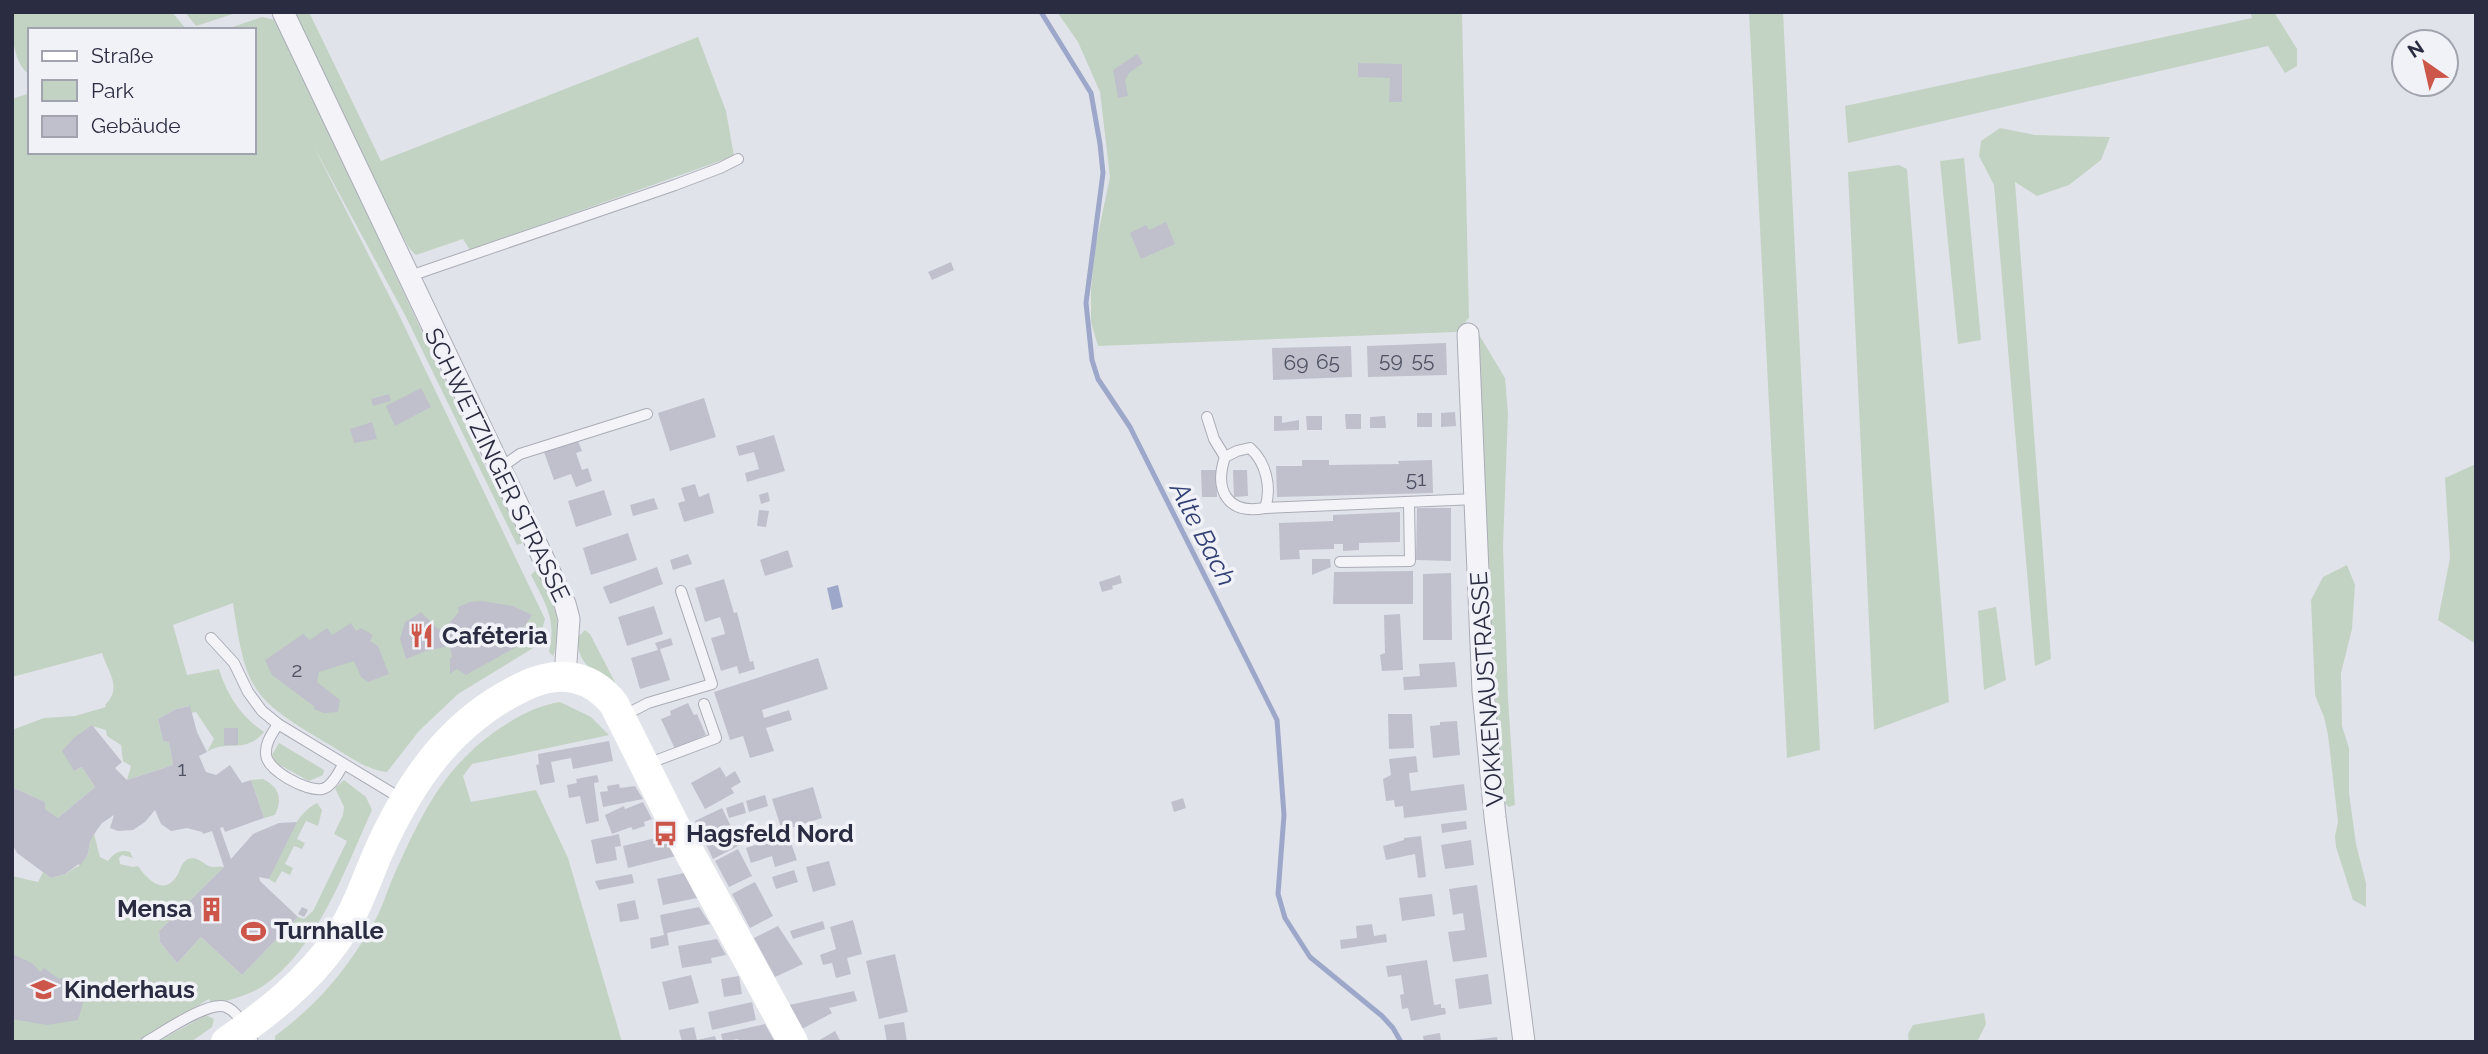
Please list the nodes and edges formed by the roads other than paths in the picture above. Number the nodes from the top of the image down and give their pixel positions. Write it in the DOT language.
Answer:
graph roads {
  1 [pos="283,12"];
  2 [pos="738,159"];
  3 [pos="407,277"];
  4 [pos="1468,334"];
  5 [pos="648,414"];
  6 [pos="1207,417"];
  7 [pos="1225,457"];
  8 [pos="499,468"];
  9 [pos="1476,499"];
  10 [pos="1409,503"];
  11 [pos="1265,508"];
  12 [pos="1339,562"];
  13 [pos="681,591"];
  14 [pos="211,638"];
  15 [pos="565,676"];
  16 [pos="704,704"];
  17 [pos="621,717"];
  18 [pos="278,724"];
  19 [pos="343,765"];
  20 [pos="644,765"];
  21 [pos="404,800"];
  22 [pos="241,1037"];
  23 [pos="146,1042"];
  24 [pos="793,1042"];
  25 [pos="1524,1042"];
  1 -- 3 [label="street, SCHWETZINGER STRASSE"];
  2 -- 3 [label="lane"];
  3 -- 8 [label="street, SCHWETZINGER STRASSE"];
  4 -- 9 [label="street, VOKKENAUSTRASSE"];
  5 -- 8 [label="lane"];
  6 -- 7 [label="lane"];
  7 -- 11 [label="lane"];
  7 -- 11 [label="lane"];
  8 -- 15 [label="street, SCHWETZINGER STRASSE"];
  9 -- 10 [label="lane"];
  9 -- 25 [label="street, VOKKENAUSTRASSE"];
  10 -- 11 [label="lane"];
  10 -- 12 [label="lane"];
  13 -- 17 [label="lane"];
  14 -- 18 [label="lane"];
  15 -- 17 [label="main road"];
  15 -- 21 [label="main road"];
  16 -- 20 [label="lane"];
  17 -- 20 [label="main road"];
  18 -- 19 [label="lane"];
  18 -- 19 [label="lane"];
  19 -- 21 [label="lane"];
  20 -- 24 [label="main road"];
  21 -- 22 [label="main road"];
  22 -- 23 [label="lane"];
}
